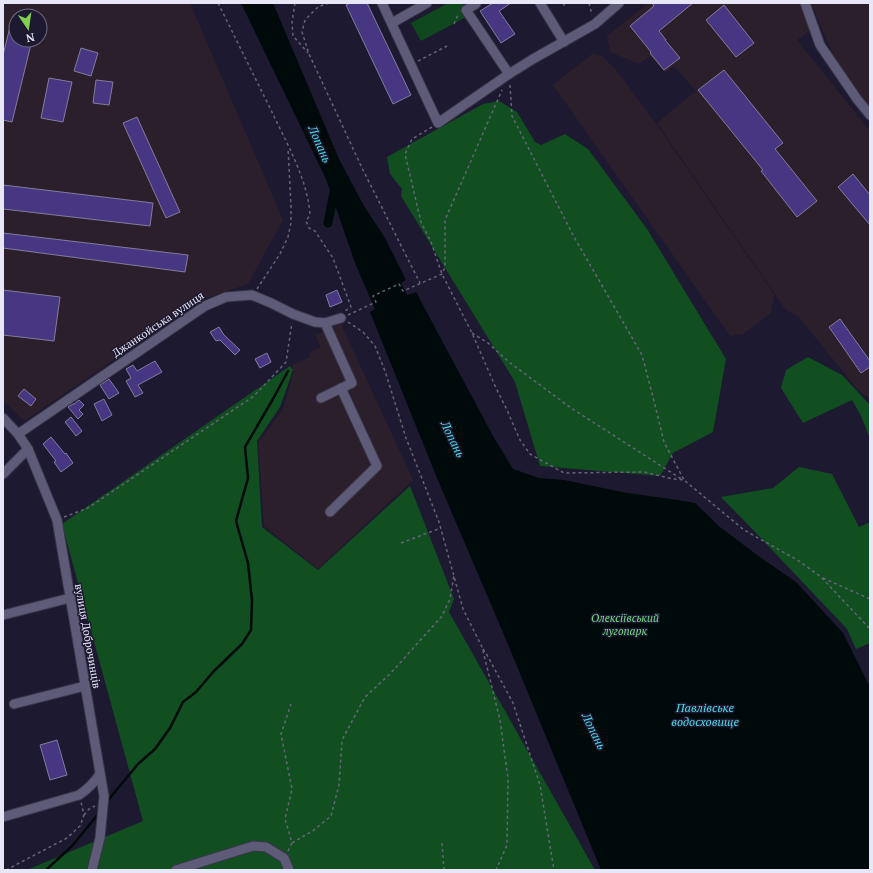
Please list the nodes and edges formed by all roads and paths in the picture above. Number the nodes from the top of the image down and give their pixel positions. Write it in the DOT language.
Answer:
graph roads {
  1 [pos="218,3"];
  2 [pos="295,3"];
  3 [pos="329,3"];
  4 [pos="382,3"];
  5 [pos="427,3"];
  6 [pos="540,3"];
  7 [pos="563,3"];
  8 [pos="589,3"];
  9 [pos="619,3"];
  10 [pos="805,3"];
  11 [pos="476,4"];
  12 [pos="566,8"];
  13 [pos="392,23"];
  14 [pos="594,25"];
  15 [pos="564,42"];
  16 [pos="447,46"];
  17 [pos="309,54"];
  18 [pos="411,65"];
  19 [pos="509,74"];
  20 [pos="502,89"];
  21 [pos="870,115"];
  22 [pos="438,123"];
  23 [pos="288,146"];
  24 [pos="442,274"];
  25 [pos="420,284"];
  26 [pos="252,295"];
  27 [pos="356,312"];
  28 [pos="293,314"];
  29 [pos="341,318"];
  30 [pos="325,323"];
  31 [pos="472,333"];
  32 [pos="341,388"];
  33 [pos="321,398"];
  34 [pos="3,418"];
  35 [pos="18,434"];
  36 [pos="28,449"];
  37 [pos="3,474"];
  38 [pos="684,480"];
  39 [pos="330,512"];
  40 [pos="57,520"];
  41 [pos="441,528"];
  42 [pos="401,543"];
  43 [pos="454,574"];
  44 [pos="821,577"];
  45 [pos="70,598"];
  46 [pos="870,598"];
  47 [pos="3,615"];
  48 [pos="870,629"];
  49 [pos="482,647"];
  50 [pos="85,686"];
  51 [pos="14,704"];
  52 [pos="291,704"];
  53 [pos="100,774"];
  54 [pos="79,795"];
  55 [pos="104,804"];
  56 [pos="84,815"];
  57 [pos="3,817"];
  58 [pos="292,843"];
  59 [pos="442,843"];
  60 [pos="284,858"];
  61 [pos="6,870"];
  62 [pos="92,870"];
  63 [pos="176,870"];
  64 [pos="290,870"];
  65 [pos="444,870"];
  66 [pos="496,870"];
  67 [pos="554,870"];
  1 -- 23 [label="path"];
  2 -- 17 [label="path"];
  3 -- 17 [label="path"];
  4 -- 13 [label="street"];
  5 -- 13 [label="street"];
  6 -- 15 [label="street"];
  7 -- 12 [label="path"];
  8 -- 14 [label="path"];
  9 -- 14 [label="street"];
  10 -- 21 [label="street"];
  11 -- 19 [label="street"];
  13 -- 18 [label="street"];
  14 -- 15 [label="street"];
  15 -- 19 [label="street"];
  16 -- 18 [label="path"];
  17 -- 25 [label="path"];
  18 -- 22 [label="street"];
  19 -- 22 [label="street"];
  19 -- 38 [label="path"];
  20 -- 24 [label="path"];
  22 -- 24 [label="path"];
  23 -- 26 [label="path"];
  23 -- 29 [label="path"];
  24 -- 25 [label="path"];
  24 -- 31 [label="path"];
  25 -- 27 [label="path"];
  26 -- 28 [label="street, Джанкойська вулиця"];
  26 -- 35 [label="street, Джанкойська вулиця"];
  28 -- 30 [label="street, Джанкойська вулиця"];
  28 -- 40 [label="path"];
  29 -- 30 [label="street"];
  29 -- 41 [label="path"];
  30 -- 32 [label="street"];
  31 -- 38 [label="path"];
  31 -- 38 [label="path"];
  32 -- 33 [label="street"];
  32 -- 39 [label="street"];
  34 -- 35 [label="street, вулиця Доброчинців"];
  35 -- 36 [label="street, вулиця Доброчинців"];
  36 -- 37 [label="street"];
  36 -- 40 [label="street, вулиця Доброчинців"];
  38 -- 44 [label="path"];
  40 -- 45 [label="street, вулиця Доброчинців"];
  41 -- 42 [label="path"];
  41 -- 43 [label="path"];
  43 -- 49 [label="path"];
  43 -- 58 [label="path"];
  44 -- 46 [label="path"];
  44 -- 48 [label="path"];
  45 -- 47 [label="street"];
  45 -- 50 [label="street, вулиця Доброчинців"];
  49 -- 66 [label="path"];
  49 -- 67 [label="path"];
  50 -- 51 [label="street"];
  50 -- 53 [label="street, вулиця Доброчинців"];
  52 -- 58 [label="path"];
  53 -- 54 [label="street"];
  53 -- 55 [label="street, вулиця Доброчинців"];
  54 -- 56 [label="path"];
  54 -- 57 [label="street"];
  55 -- 56 [label="path"];
  55 -- 62 [label="street, вулиця Доброчинців"];
  56 -- 61 [label="path"];
  58 -- 60 [label="path"];
  59 -- 65 [label="path"];
  60 -- 63 [label="street"];
  60 -- 64 [label="street"];
}
